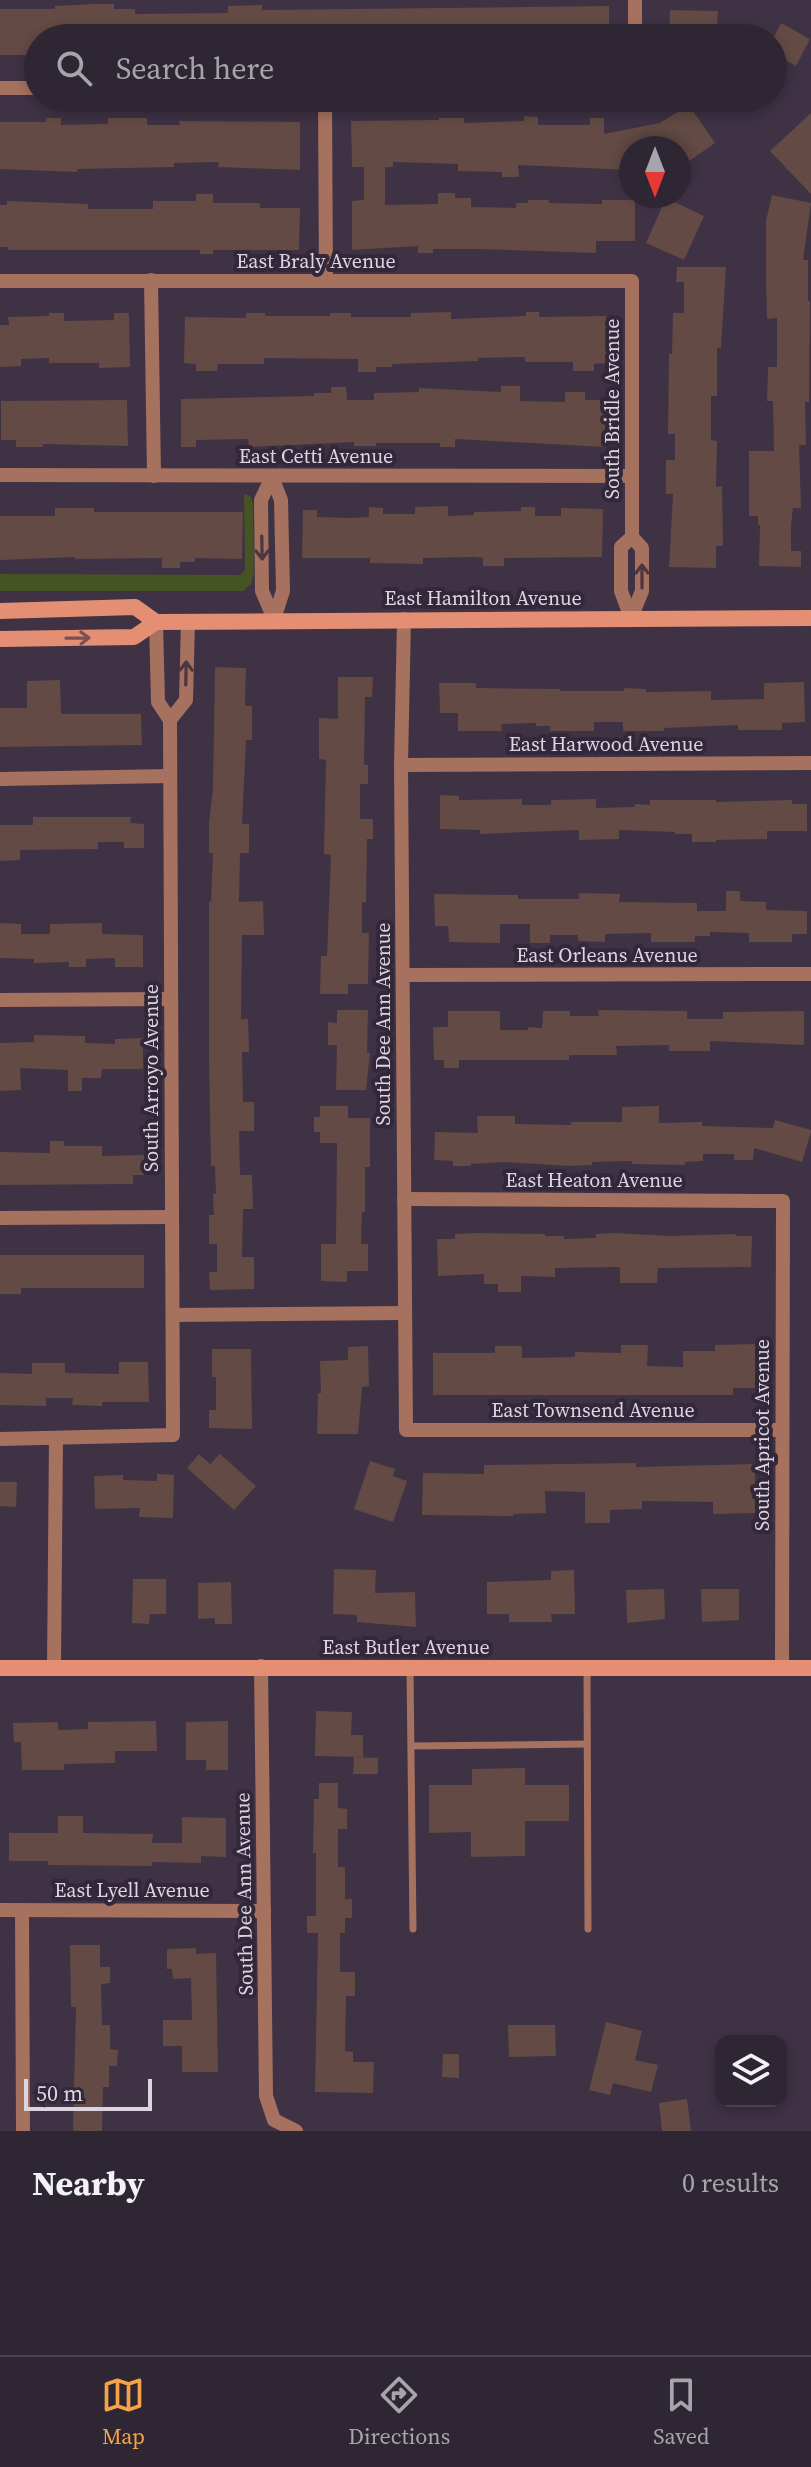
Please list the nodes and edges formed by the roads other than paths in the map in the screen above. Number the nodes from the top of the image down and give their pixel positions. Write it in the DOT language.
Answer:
graph roads {
  1 [pos="635,0"];
  2 [pos="635,24"];
  3 [pos="0,88"];
  4 [pos="24,88"];
  5 [pos="325,112"];
  6 [pos="151,280"];
  7 [pos="0,281"];
  8 [pos="326,281"];
  9 [pos="632,281"];
  10 [pos="0,475"];
  11 [pos="154,476"];
  12 [pos="632,476"];
  13 [pos="0,611"];
  14 [pos="631,618"];
  15 [pos="811,618"];
  16 [pos="274,619"];
  17 [pos="404,619"];
  18 [pos="188,621"];
  19 [pos="156,622"];
  20 [pos="0,639"];
  21 [pos="170,720"];
  22 [pos="811,763"];
  23 [pos="401,765"];
  24 [pos="170,776"];
  25 [pos="0,779"];
  26 [pos="811,974"];
  27 [pos="403,975"];
  28 [pos="171,999"];
  29 [pos="0,1000"];
  30 [pos="404,1199"];
  31 [pos="783,1201"];
  32 [pos="172,1217"];
  33 [pos="0,1218"];
  34 [pos="405,1313"];
  35 [pos="173,1315"];
  36 [pos="406,1430"];
  37 [pos="781,1430"];
  38 [pos="56,1438"];
  39 [pos="0,1439"];
  40 [pos="261,1666"];
  41 [pos="410,1667"];
  42 [pos="587,1667"];
  43 [pos="0,1668"];
  44 [pos="54,1668"];
  45 [pos="782,1668"];
  46 [pos="811,1668"];
  47 [pos="587,1744"];
  48 [pos="412,1746"];
  49 [pos="0,1910"];
  50 [pos="22,1910"];
  51 [pos="264,1911"];
  52 [pos="413,1929"];
  53 [pos="588,1929"];
  54 [pos="23,2131"];
  55 [pos="296,2131"];
  1 -- 2 [label="street"];
  3 -- 4 [label="street"];
  5 -- 8 [label="street"];
  6 -- 7 [label="street, East Braly Avenue"];
  6 -- 8 [label="street, East Braly Avenue"];
  6 -- 11 [label="street"];
  8 -- 9 [label="street, East Braly Avenue"];
  9 -- 12 [label="street, South Bridle Avenue"];
  10 -- 11 [label="street, East Cetti Avenue"];
  11 -- 12 [label="street, East Cetti Avenue"];
  12 -- 14 [label="street, South Bridle Avenue"];
  13 -- 19 [label="street, East Hamilton Avenue"];
  14 -- 15 [label="street, East Hamilton Avenue"];
  14 -- 17 [label="street, East Hamilton Avenue"];
  16 -- 16 [label="street, one-way"];
  16 -- 17 [label="street, East Hamilton Avenue"];
  16 -- 18 [label="street, East Hamilton Avenue"];
  17 -- 23 [label="street, South Dee Ann Avenue"];
  18 -- 19 [label="street, East Hamilton Avenue"];
  21 -- 18 [label="street, South Arroyo Avenue, one-way"];
  20 -- 19 [label="street, East Hamilton Avenue, one-way"];
  19 -- 21 [label="street, South Arroyo Avenue"];
  21 -- 24 [label="street, South Arroyo Avenue"];
  22 -- 23 [label="street, East Harwood Avenue"];
  23 -- 27 [label="street, South Dee Ann Avenue"];
  24 -- 25 [label="street"];
  24 -- 28 [label="street, South Arroyo Avenue"];
  26 -- 27 [label="street, East Orleans Avenue"];
  27 -- 30 [label="street, South Dee Ann Avenue"];
  28 -- 29 [label="street"];
  28 -- 32 [label="street, South Arroyo Avenue"];
  30 -- 31 [label="street, East Heaton Avenue"];
  30 -- 34 [label="street, South Dee Ann Avenue"];
  31 -- 37 [label="street, South Apricot Avenue"];
  32 -- 33 [label="street"];
  32 -- 35 [label="street, South Arroyo Avenue"];
  34 -- 35 [label="street"];
  34 -- 36 [label="street, South Dee Ann Avenue"];
  35 -- 38 [label="street, South Arroyo Avenue"];
  36 -- 37 [label="street, East Townsend Avenue"];
  37 -- 45 [label="street, South Apricot Avenue"];
  38 -- 39 [label="street"];
  38 -- 44 [label="street"];
  40 -- 41 [label="street, East Butler Avenue"];
  40 -- 44 [label="street, East Butler Avenue"];
  40 -- 51 [label="street, South Dee Ann Avenue"];
  41 -- 42 [label="street, East Butler Avenue"];
  41 -- 48 [label="lane"];
  42 -- 45 [label="street, East Butler Avenue"];
  42 -- 47 [label="lane"];
  43 -- 44 [label="street, East Butler Avenue"];
  45 -- 46 [label="street, East Butler Avenue"];
  47 -- 48 [label="lane"];
  47 -- 53 [label="lane"];
  48 -- 52 [label="lane"];
  49 -- 50 [label="street, East Lyell Avenue"];
  50 -- 51 [label="street, East Lyell Avenue"];
  50 -- 54 [label="street"];
  51 -- 55 [label="street, South Dee Ann Avenue"];
}
